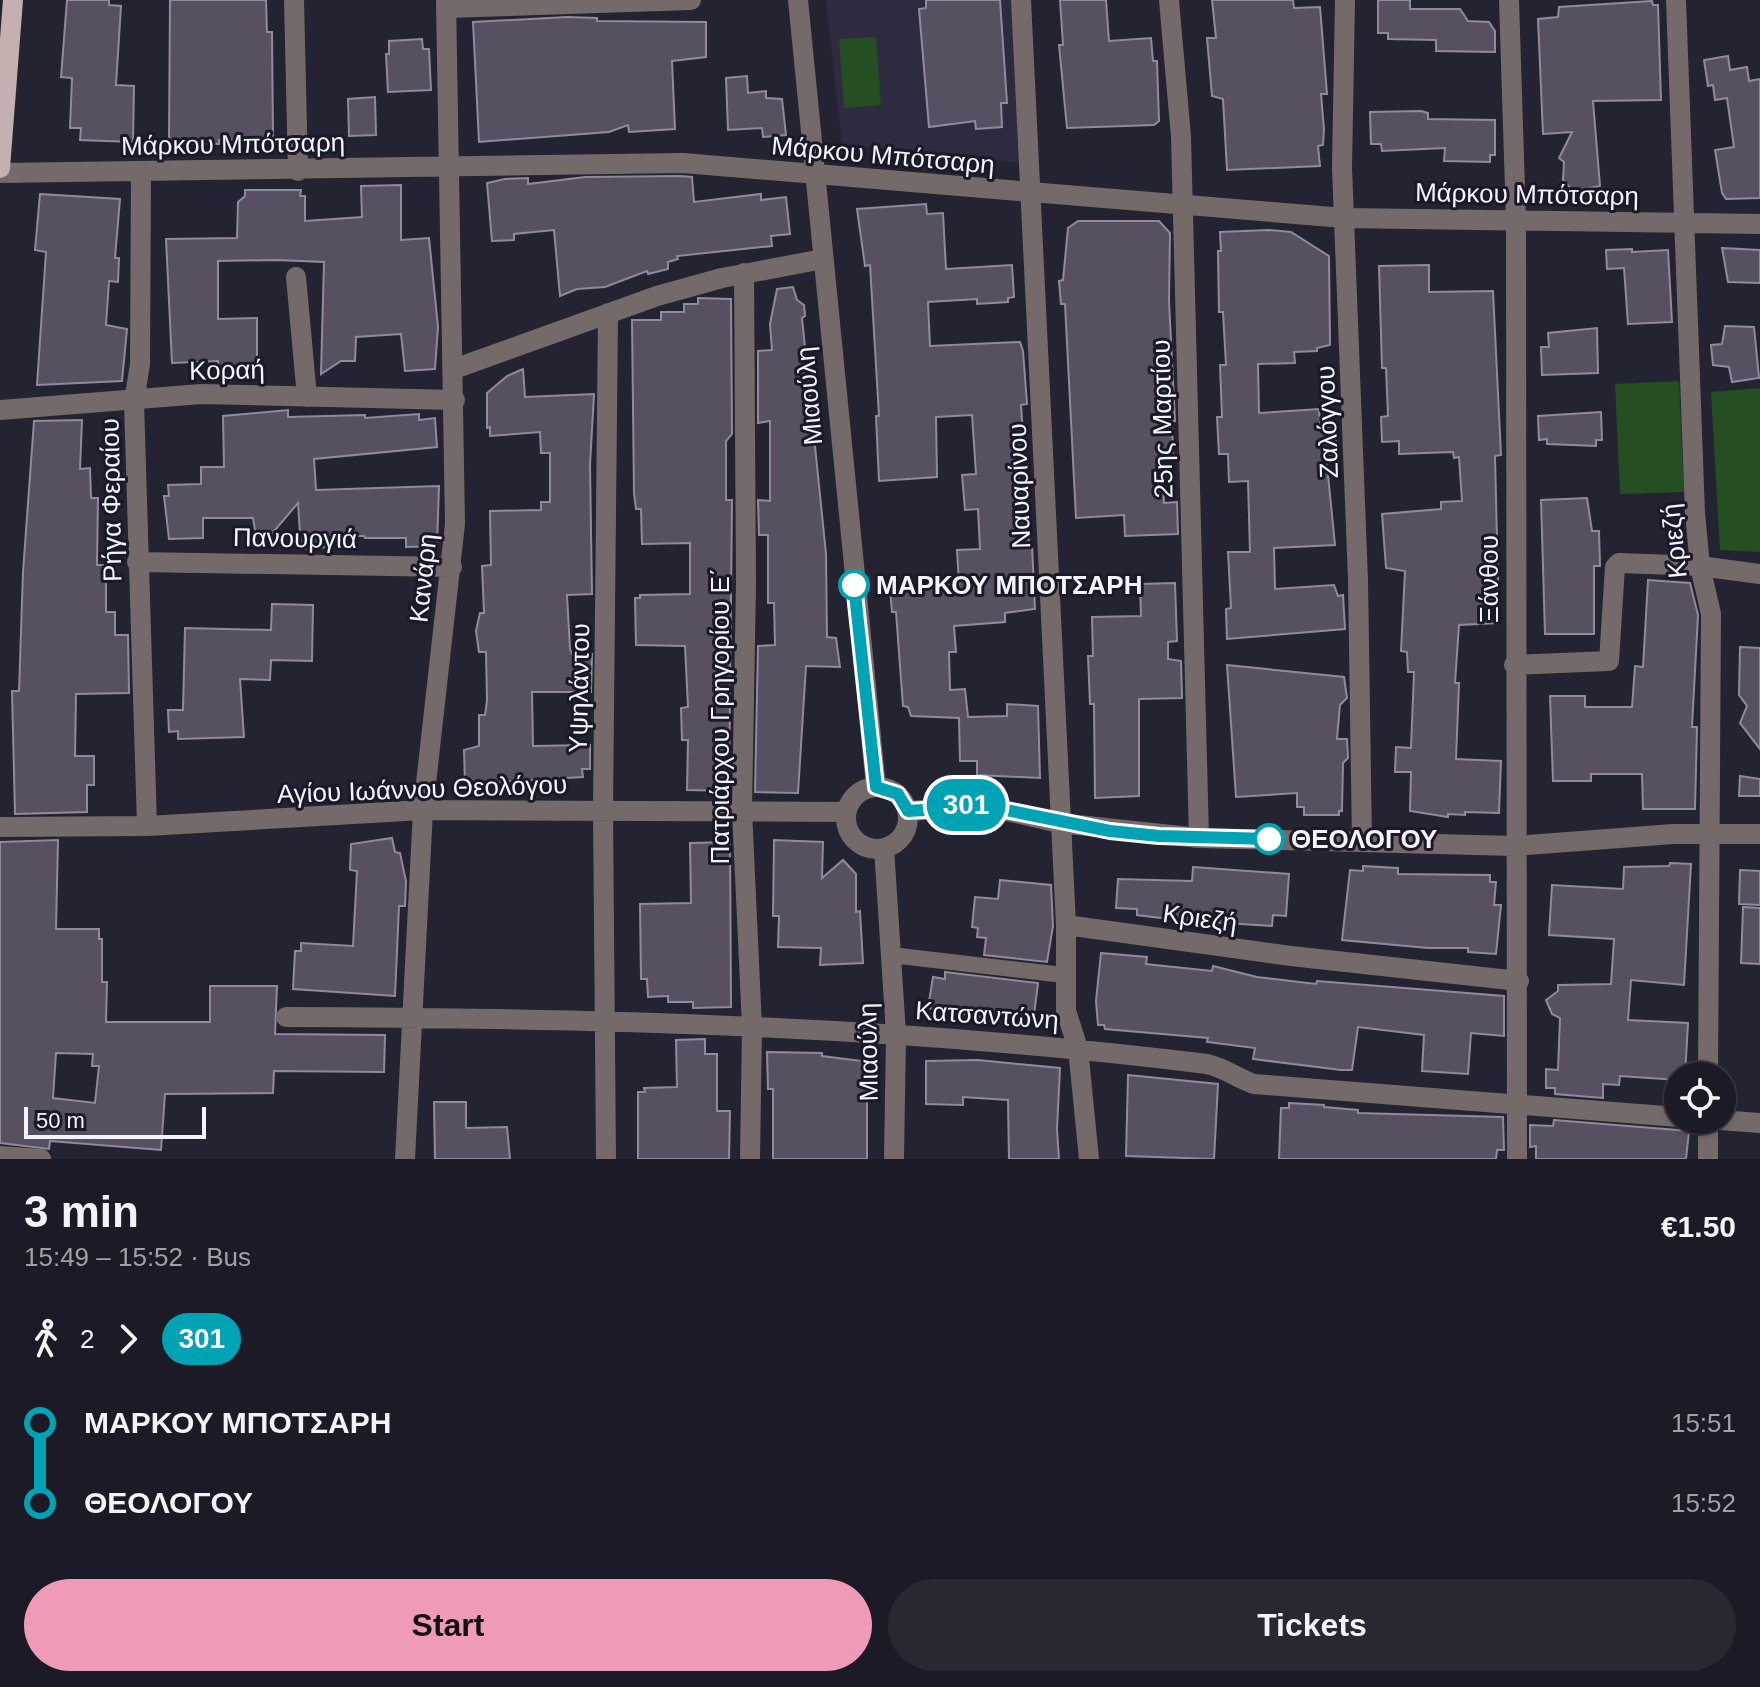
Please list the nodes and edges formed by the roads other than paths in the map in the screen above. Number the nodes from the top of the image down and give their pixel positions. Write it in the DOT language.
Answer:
graph roads {
  1 [pos="13,0"];
  2 [pos="294,0"];
  3 [pos="691,0"];
  4 [pos="798,0"];
  5 [pos="1021,0"];
  6 [pos="1169,0"];
  7 [pos="1345,0"];
  8 [pos="1509,0"];
  9 [pos="1676,0"];
  10 [pos="446,4"];
  11 [pos="450,165"];
  12 [pos="0,170"];
  13 [pos="298,171"];
  14 [pos="141,172"];
  15 [pos="814,175"];
  16 [pos="1032,194"];
  17 [pos="1183,204"];
  18 [pos="1344,218"];
  19 [pos="1516,220"];
  20 [pos="1686,223"];
  21 [pos="1760,224"];
  22 [pos="823,259"];
  23 [pos="744,273"];
  24 [pos="296,277"];
  25 [pos="608,313"];
  26 [pos="454,369"];
  27 [pos="307,397"];
  28 [pos="455,400"];
  29 [pos="134,402"];
  30 [pos="0,410"];
  31 [pos="137,562"];
  32 [pos="1700,566"];
  33 [pos="452,567"];
  34 [pos="1760,574"];
  35 [pos="1514,665"];
  36 [pos="876,787"];
  37 [pos="423,810"];
  38 [pos="603,810"];
  39 [pos="742,810"];
  40 [pos="908,811"];
  41 [pos="846,812"];
  42 [pos="1059,823"];
  43 [pos="147,826"];
  44 [pos="0,827"];
  45 [pos="1712,834"];
  46 [pos="1760,834"];
  47 [pos="1199,838"];
  48 [pos="1362,842"];
  49 [pos="1515,846"];
  50 [pos="884,848"];
  51 [pos="1066,925"];
  52 [pos="891,955"];
  53 [pos="1064,975"];
  54 [pos="1519,981"];
  55 [pos="286,1017"];
  56 [pos="411,1017"];
  57 [pos="608,1022"];
  58 [pos="752,1027"];
  59 [pos="896,1034"];
  60 [pos="1078,1048"];
  61 [pos="1708,1062"];
  62 [pos="1517,1103"];
  63 [pos="1664,1116"];
  64 [pos="1736,1121"];
  65 [pos="1760,1123"];
  66 [pos="1708,1134"];
  67 [pos="0,1156"];
  68 [pos="41,1159"];
  69 [pos="405,1159"];
  70 [pos="606,1159"];
  71 [pos="750,1159"];
  72 [pos="894,1159"];
  73 [pos="1089,1159"];
  74 [pos="1517,1159"];
  75 [pos="1708,1159"];
  1 -- 12 [label="main road"];
  2 -- 13 [label="street"];
  3 -- 10 [label="street"];
  4 -- 15 [label="street, Μιαούλη"];
  5 -- 16 [label="street, Ναυαρίνου"];
  6 -- 17 [label="street, 25ης Μαρτίου"];
  7 -- 18 [label="street, Ζαλόγγου"];
  8 -- 19 [label="street, Ξάνθου"];
  9 -- 20 [label="street, Κριεζή"];
  10 -- 11 [label="street, Κανάρη"];
  11 -- 13 [label="street, Μάρκου Μπότσαρη"];
  11 -- 15 [label="street, Μάρκου Μπότσαρη"];
  11 -- 26 [label="street, Κανάρη"];
  12 -- 14 [label="street, Μάρκου Μπότσαρη"];
  13 -- 14 [label="street, Μάρκου Μπότσαρη"];
  14 -- 29 [label="street, Ρήγα Φεραίου"];
  15 -- 16 [label="street, Μάρκου Μπότσαρη"];
  15 -- 22 [label="street, Μιαούλη"];
  16 -- 17 [label="street, Μάρκου Μπότσαρη"];
  16 -- 42 [label="street, Ναυαρίνου"];
  17 -- 18 [label="street, Μάρκου Μπότσαρη"];
  17 -- 47 [label="street, 25ης Μαρτίου"];
  18 -- 19 [label="street, Μάρκου Μπότσαρη"];
  18 -- 48 [label="street, Ζαλόγγου"];
  19 -- 20 [label="street, Μάρκου Μπότσαρη"];
  19 -- 35 [label="street, Ξάνθου"];
  20 -- 21 [label="street, Μάρκου Μπότσαρη"];
  20 -- 32 [label="street, Κριεζή"];
  22 -- 23 [label="street"];
  22 -- 36 [label="street, Μιαούλη"];
  23 -- 25 [label="street"];
  23 -- 39 [label="street, Πατριάρχου Γρηγορίου Ε΄"];
  24 -- 27 [label="street"];
  25 -- 26 [label="street"];
  25 -- 38 [label="street, Υψηλάντου"];
  26 -- 28 [label="street, Κανάρη"];
  27 -- 28 [label="street, Κοραή"];
  27 -- 29 [label="street, Κοραή"];
  28 -- 33 [label="street, Κανάρη"];
  29 -- 30 [label="street, Κοραή"];
  29 -- 31 [label="street, Ρήγα Φεραίου"];
  31 -- 33 [label="street, Πανουργιά"];
  31 -- 43 [label="street, Ρήγα Φεραίου"];
  32 -- 34 [label="street"];
  32 -- 35 [label="street"];
  32 -- 45 [label="street, Κριεζή"];
  33 -- 37 [label="street, Κανάρη"];
  35 -- 49 [label="street, Ξάνθου"];
  36 -- 40 [label="street"];
  36 -- 41 [label="street"];
  37 -- 38 [label="street, Αγίου Ιωάννου Θεολόγου"];
  37 -- 43 [label="street, Αγίου Ιωάννου Θεολόγου"];
  37 -- 56 [label="street, Κανάρη"];
  38 -- 39 [label="street, Αγίου Ιωάννου Θεολόγου"];
  38 -- 57 [label="street, Υψηλάντου"];
  39 -- 41 [label="street, Αγίου Ιωάννου Θεολόγου"];
  39 -- 58 [label="street, Πατριάρχου Γρηγορίου Ε΄"];
  40 -- 42 [label="street"];
  40 -- 50 [label="street"];
  41 -- 50 [label="street"];
  42 -- 47 [label="street"];
  42 -- 51 [label="street, Ναυαρίνου"];
  43 -- 44 [label="street, Αγίου Ιωάννου Θεολόγου"];
  45 -- 46 [label="street"];
  45 -- 49 [label="street"];
  45 -- 61 [label="street, Κριεζή"];
  47 -- 48 [label="street"];
  48 -- 49 [label="street"];
  49 -- 54 [label="street, Ξάνθου"];
  50 -- 52 [label="street, Μιαούλη"];
  51 -- 53 [label="street, Ναυαρίνου"];
  51 -- 54 [label="street, Κριεζή"];
  52 -- 53 [label="street"];
  52 -- 59 [label="street, Μιαούλη"];
  53 -- 60 [label="street, Ναυαρίνου"];
  54 -- 62 [label="street, Ξάνθου"];
  55 -- 56 [label="street, Κατσαντώνη"];
  56 -- 57 [label="street, Κατσαντώνη"];
  56 -- 69 [label="street, Κανάρη"];
  57 -- 58 [label="street, Κατσαντώνη"];
  57 -- 70 [label="street, Υψηλάντου"];
  58 -- 59 [label="street, Κατσαντώνη"];
  58 -- 71 [label="street, Πατριάρχου Γρηγορίου Ε΄"];
  59 -- 60 [label="street, Κατσαντώνη"];
  59 -- 72 [label="street, Μιαούλη"];
  60 -- 62 [label="street, Κατσαντώνη"];
  60 -- 73 [label="street, Ναυαρίνου"];
  62 -- 63 [label="street, Κατσαντώνη"];
  62 -- 74 [label="street, Ξάνθου"];
  64 -- 65 [label="street"];
  66 -- 75 [label="street"];
  67 -- 68 [label="street"];
}
